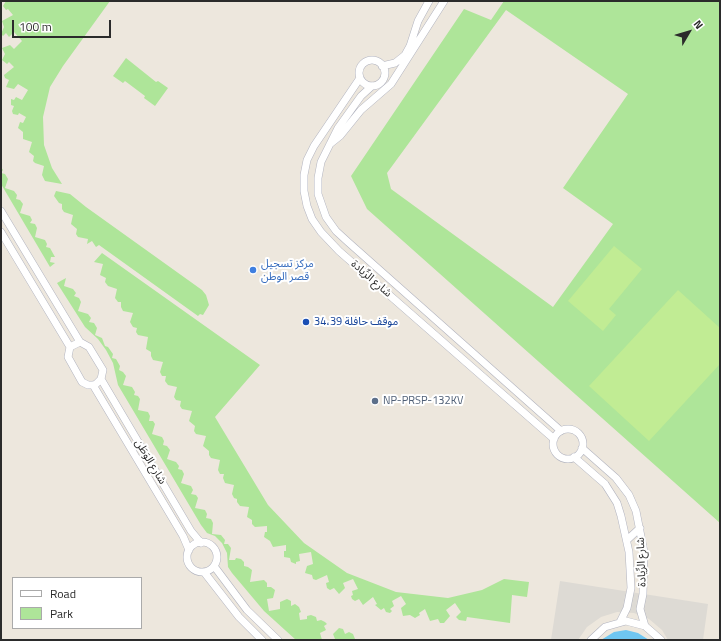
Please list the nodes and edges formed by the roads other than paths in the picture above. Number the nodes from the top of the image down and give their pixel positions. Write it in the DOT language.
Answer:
graph roads {
  1 [pos="429,1"];
  2 [pos="444,1"];
  3 [pos="382,66"];
  4 [pos="360,78"];
  5 [pos="372,86"];
  6 [pos="329,145"];
  7 [pos="1,211"];
  8 [pos="1,232"];
  9 [pos="80,342"];
  10 [pos="70,347"];
  11 [pos="101,380"];
  12 [pos="92,385"];
  13 [pos="561,431"];
  14 [pos="554,439"];
  15 [pos="582,448"];
  16 [pos="574,457"];
  17 [pos="640,528"];
  18 [pos="627,540"];
  19 [pos="201,543"];
  20 [pos="189,550"];
  21 [pos="214,566"];
  22 [pos="204,572"];
  23 [pos="620,622"];
  24 [pos="645,626"];
  25 [pos="262,640"];
  26 [pos="278,640"];
  27 [pos="591,640"];
  28 [pos="661,640"];
  1 -- 3 [label="street"];
  2 -- 6 [label="street, شارع الرِّيادة"];
  3 -- 4 [label="street"];
  3 -- 5 [label="street"];
  4 -- 5 [label="street"];
  4 -- 14 [label="street, شارع الرِّيادة"];
  5 -- 6 [label="street, شارع الرِّيادة"];
  6 -- 13 [label="street, شارع الرِّيادة"];
  7 -- 9 [label="street"];
  8 -- 10 [label="street"];
  9 -- 10 [label="street"];
  9 -- 11 [label="street"];
  10 -- 12 [label="street"];
  11 -- 12 [label="street"];
  11 -- 19 [label="street, شارع الوَطَن"];
  12 -- 20 [label="street, شارع الوَطَن"];
  13 -- 14 [label="street"];
  13 -- 15 [label="street"];
  14 -- 16 [label="street"];
  15 -- 16 [label="street"];
  15 -- 17 [label="street, شارع الرِّيادة"];
  16 -- 18 [label="street, شارع الرِّيادة"];
  17 -- 18 [label="street"];
  17 -- 24 [label="street, شارع الرِّيادة"];
  18 -- 23 [label="street, شارع الرِّيادة"];
  19 -- 20 [label="street"];
  19 -- 21 [label="street"];
  20 -- 22 [label="street"];
  21 -- 22 [label="street"];
  21 -- 26 [label="street"];
  22 -- 25 [label="street"];
  23 -- 24 [label="street"];
  23 -- 27 [label="street"];
  24 -- 28 [label="street"];
}
